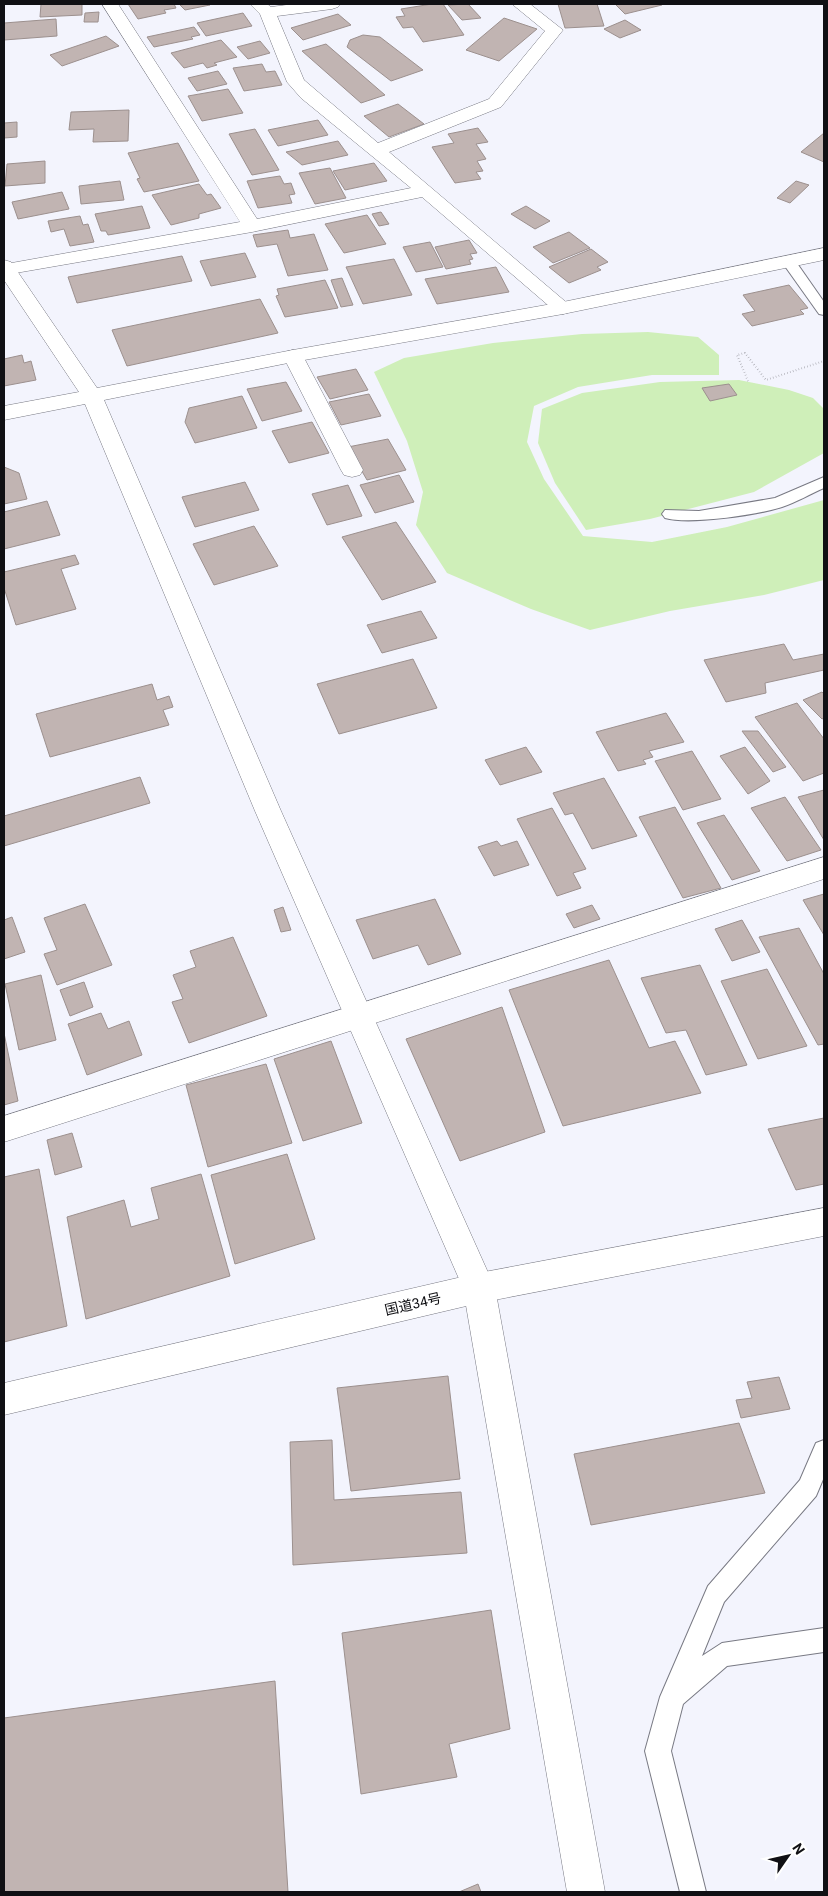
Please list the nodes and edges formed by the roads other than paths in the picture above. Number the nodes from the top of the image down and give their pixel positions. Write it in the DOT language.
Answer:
graph roads {
  1 [pos="110,4"];
  2 [pos="332,4"];
  3 [pos="520,4"];
  4 [pos="262,8"];
  5 [pos="377,150"];
  6 [pos="426,191"];
  7 [pos="252,226"];
  8 [pos="824,254"];
  9 [pos="789,262"];
  10 [pos="5,268"];
  11 [pos="563,308"];
  12 [pos="824,311"];
  13 [pos="293,356"];
  14 [pos="92,396"];
  15 [pos="4,413"];
  16 [pos="352,470"];
  17 [pos="824,482"];
  18 [pos="670,514"];
  19 [pos="824,868"];
  20 [pos="358,1014"];
  21 [pos="4,1130"];
  22 [pos="824,1222"];
  23 [pos="479,1288"];
  24 [pos="4,1399"];
  25 [pos="824,1451"];
  26 [pos="824,1640"];
  27 [pos="672,1697"];
  28 [pos="586,1892"];
  29 [pos="693,1892"];
  1 -- 7 [label="main road"];
  2 -- 4 [label="main road"];
  3 -- 5 [label="main road"];
  4 -- 5 [label="main road"];
  5 -- 6 [label="main road"];
  6 -- 7 [label="main road"];
  6 -- 11 [label="main road"];
  7 -- 10 [label="main road"];
  8 -- 9 [label="main road"];
  9 -- 11 [label="main road"];
  9 -- 12 [label="lane"];
  10 -- 14 [label="main road"];
  11 -- 13 [label="main road"];
  13 -- 14 [label="main road"];
  13 -- 16 [label="main road"];
  14 -- 15 [label="main road"];
  14 -- 20 [label="main road"];
  17 -- 18 [label="lane"];
  19 -- 20 [label="main road"];
  20 -- 21 [label="main road"];
  20 -- 23 [label="main road"];
  22 -- 23 [label="main road, 国道34号"];
  23 -- 24 [label="main road, 国道34号"];
  23 -- 28 [label="main road"];
  25 -- 27 [label="lane"];
  26 -- 27 [label="lane"];
  27 -- 29 [label="lane"];
}
